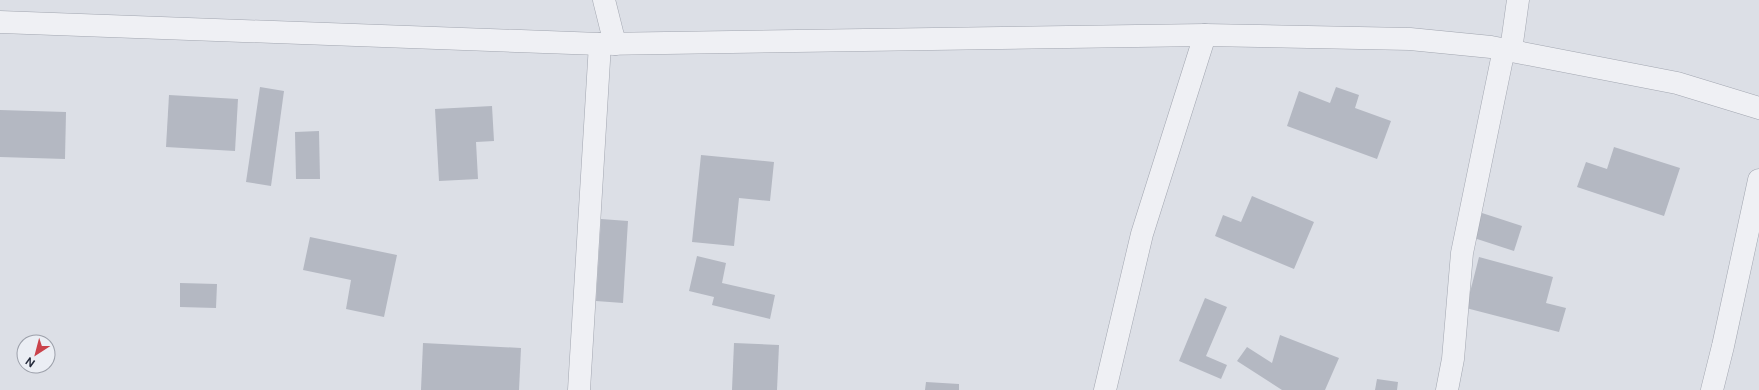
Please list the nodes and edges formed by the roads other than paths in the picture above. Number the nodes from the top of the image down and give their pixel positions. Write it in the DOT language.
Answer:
graph roads {
  1 [pos="604,0"];
  2 [pos="1518,0"];
  3 [pos="0,22"];
  4 [pos="1205,35"];
  5 [pos="608,44"];
  6 [pos="1507,50"];
  7 [pos="1759,108"];
  8 [pos="1759,180"];
  9 [pos="579,390"];
  10 [pos="1105,390"];
  11 [pos="1447,390"];
  12 [pos="1712,390"];
  1 -- 5 [label="street"];
  2 -- 6 [label="street"];
  3 -- 5 [label="street"];
  4 -- 5 [label="street"];
  4 -- 6 [label="street"];
  4 -- 10 [label="street"];
  5 -- 9 [label="street"];
  6 -- 7 [label="street"];
  6 -- 11 [label="street"];
  8 -- 12 [label="street"];
}
